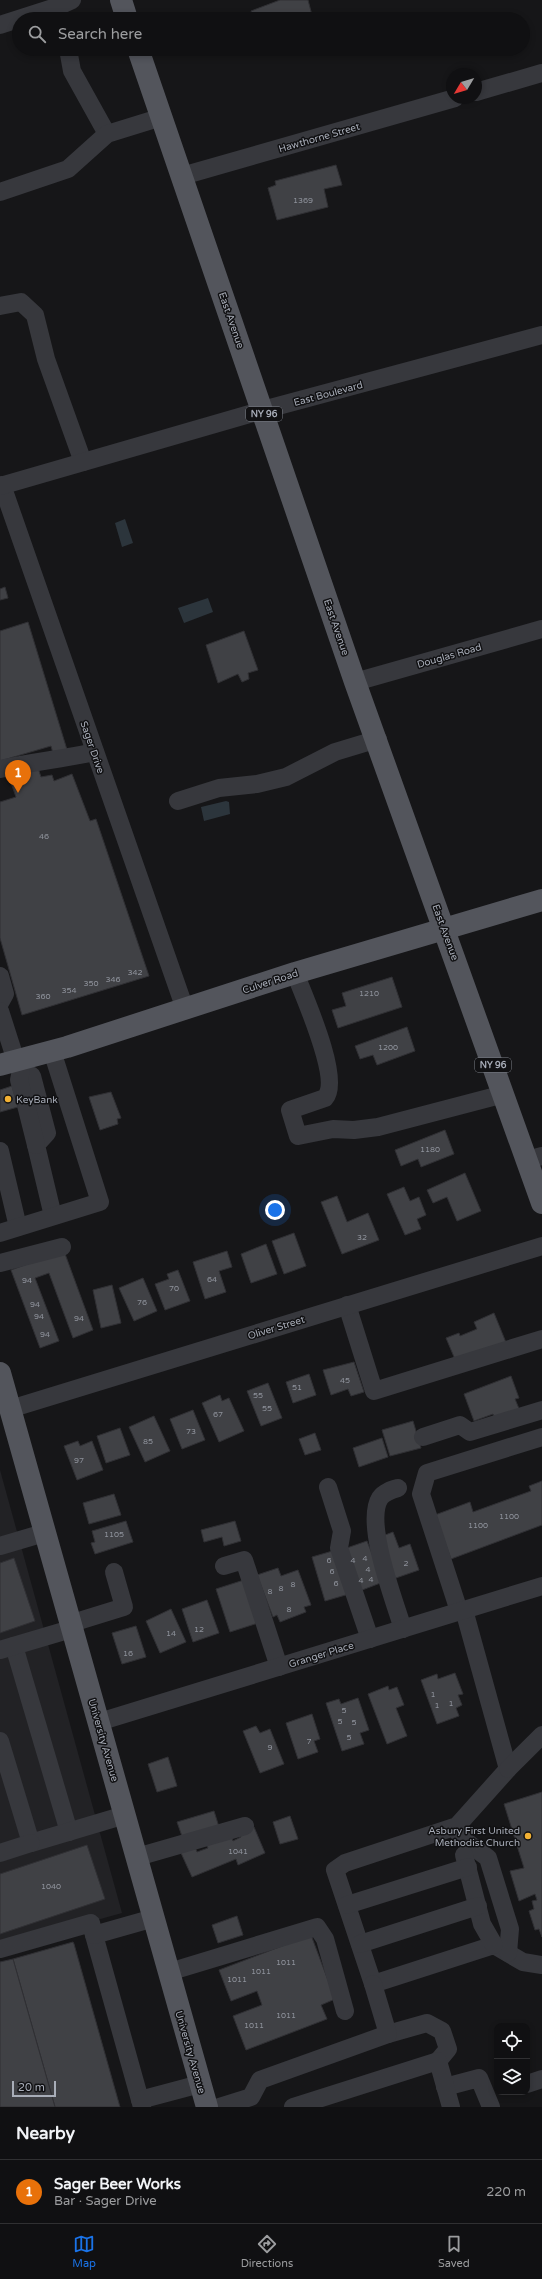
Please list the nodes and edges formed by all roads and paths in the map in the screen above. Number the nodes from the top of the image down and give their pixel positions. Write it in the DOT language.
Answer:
graph roads {
  1 [pos="121,0"];
  2 [pos="64,8"];
  3 [pos="49,12"];
  4 [pos="125,12"];
  5 [pos="12,22"];
  6 [pos="0,25"];
  7 [pos="69,56"];
  8 [pos="140,56"];
  9 [pos="542,73"];
  10 [pos="482,90"];
  11 [pos="446,101"];
  12 [pos="162,117"];
  13 [pos="107,134"];
  14 [pos="182,176"];
  15 [pos="0,192"];
  16 [pos="0,306"];
  17 [pos="542,335"];
  18 [pos="263,410"];
  19 [pos="83,462"];
  20 [pos="1,486"];
  21 [pos="542,629"];
  22 [pos="355,682"];
  23 [pos="378,739"];
  24 [pos="95,752"];
  25 [pos="0,769"];
  26 [pos="178,801"];
  27 [pos="542,900"];
  28 [pos="444,928"];
  29 [pos="295,973"];
  30 [pos="0,976"];
  31 [pos="2,998"];
  32 [pos="185,1009"];
  33 [pos="0,1012"];
  34 [pos="3,1032"];
  35 [pos="52,1051"];
  36 [pos="12,1065"];
  37 [pos="504,1094"];
  38 [pos="36,1145"];
  39 [pos="0,1151"];
  40 [pos="535,1158"];
  41 [pos="542,1202"];
  42 [pos="53,1216"];
  43 [pos="18,1227"];
  44 [pos="0,1233"];
  45 [pos="542,1246"];
  46 [pos="62,1248"];
  47 [pos="0,1263"];
  48 [pos="347,1305"];
  49 [pos="542,1339"];
  50 [pos="0,1373"];
  51 [pos="10,1409"];
  52 [pos="542,1410"];
  53 [pos="423,1436"];
  54 [pos="542,1437"];
  55 [pos="328,1487"];
  56 [pos="398,1488"];
  57 [pos="44,1533"];
  58 [pos="0,1546"];
  59 [pos="224,1566"];
  60 [pos="114,1572"];
  61 [pos="542,1586"];
  62 [pos="462,1611"];
  63 [pos="70,1626"];
  64 [pos="403,1629"];
  65 [pos="370,1639"];
  66 [pos="7,1648"];
  67 [pos="279,1667"];
  68 [pos="99,1722"];
  69 [pos="542,1735"];
  70 [pos="0,1741"];
  71 [pos="508,1769"];
  72 [pos="125,1815"];
  73 [pos="246,1826"];
  74 [pos="458,1831"];
  75 [pos="69,1832"];
  76 [pos="31,1843"];
  77 [pos="0,1853"];
  78 [pos="137,1856"];
  79 [pos="468,1867"];
  80 [pos="347,1905"];
  81 [pos="478,1906"];
  82 [pos="154,1918"];
  83 [pos="94,1934"];
  84 [pos="360,1944"];
  85 [pos="0,1949"];
  86 [pos="501,1949"];
  87 [pos="542,1965"];
  88 [pos="169,1972"];
  89 [pos="373,1984"];
  90 [pos="345,2011"];
  91 [pos="388,2034"];
  92 [pos="438,2061"];
  93 [pos="542,2079"];
  94 [pos="530,2083"];
  95 [pos="200,2084"];
  96 [pos="445,2087"];
  97 [pos="257,2102"];
  98 [pos="141,2104"];
  99 [pos="207,2107"];
  100 [pos="219,2107"];
  101 [pos="292,2107"];
  102 [pos="451,2107"];
  103 [pos="491,2107"];
  1 -- 4 [label="main road"];
  2 -- 3 [label="street"];
  5 -- 6 [label="street"];
  7 -- 13 [label="street"];
  8 -- 12 [label="main road, East Avenue / NY 96"];
  9 -- 10 [label="street"];
  11 -- 14 [label="street, Hawthorne Street"];
  12 -- 13 [label="street"];
  12 -- 14 [label="main road, East Avenue / NY 96"];
  13 -- 15 [label="street"];
  14 -- 18 [label="main road, East Avenue / NY 96"];
  16 -- 19 [label="street"];
  17 -- 18 [label="street, East Boulevard"];
  18 -- 19 [label="street, East Boulevard"];
  18 -- 22 [label="main road, East Avenue / NY 96"];
  19 -- 20 [label="street, East Boulevard"];
  20 -- 24 [label="street, Sager Drive"];
  21 -- 22 [label="street, Douglas Road"];
  22 -- 23 [label="main road, East Avenue / NY 96"];
  23 -- 26 [label="street"];
  23 -- 28 [label="main road, East Avenue / NY 96"];
  24 -- 25 [label="street"];
  24 -- 32 [label="street, Sager Drive"];
  27 -- 28 [label="main road, Culver Road"];
  28 -- 29 [label="main road, Culver Road"];
  28 -- 37 [label="main road, East Avenue / NY 96"];
  29 -- 32 [label="main road, Culver Road"];
  29 -- 37 [label="street"];
  30 -- 31 [label="street"];
  32 -- 35 [label="main road, Culver Road"];
  33 -- 34 [label="street"];
  34 -- 36 [label="street"];
  35 -- 36 [label="main road, Culver Road"];
  35 -- 42 [label="street"];
  36 -- 38 [label="street"];
  36 -- 38 [label="street"];
  37 -- 40 [label="main road, East Avenue / NY 96"];
  38 -- 42 [label="street"];
  39 -- 43 [label="street"];
  40 -- 41 [label="main road, East Avenue / NY 96"];
  42 -- 43 [label="street"];
  43 -- 44 [label="street"];
  45 -- 48 [label="street, Oliver Street"];
  46 -- 47 [label="street"];
  48 -- 49 [label="street"];
  48 -- 51 [label="street, Oliver Street"];
  50 -- 51 [label="main road, University Avenue"];
  51 -- 57 [label="main road, University Avenue"];
  52 -- 53 [label="street"];
  54 -- 62 [label="street"];
  55 -- 65 [label="street"];
  56 -- 64 [label="street"];
  57 -- 58 [label="street"];
  57 -- 63 [label="main road, University Avenue"];
  59 -- 67 [label="street"];
  60 -- 63 [label="street"];
  61 -- 62 [label="street, Granger Place"];
  62 -- 64 [label="street, Granger Place"];
  62 -- 71 [label="street"];
  63 -- 66 [label="street"];
  63 -- 68 [label="main road, University Avenue"];
  64 -- 65 [label="street, Granger Place"];
  65 -- 67 [label="street, Granger Place"];
  66 -- 75 [label="street"];
  67 -- 68 [label="street, Granger Place"];
  68 -- 72 [label="main road, University Avenue"];
  69 -- 71 [label="street"];
  70 -- 76 [label="street"];
  71 -- 74 [label="street"];
  72 -- 75 [label="street"];
  72 -- 78 [label="main road, University Avenue"];
  73 -- 78 [label="street"];
  74 -- 79 [label="street"];
  74 -- 80 [label="street"];
  74 -- 86 [label="street"];
  75 -- 76 [label="street"];
  76 -- 77 [label="street"];
  78 -- 82 [label="main road, University Avenue"];
  79 -- 80 [label="street"];
  79 -- 81 [label="street"];
  80 -- 84 [label="street"];
  81 -- 84 [label="street"];
  81 -- 86 [label="street"];
  82 -- 83 [label="street"];
  82 -- 88 [label="main road, University Avenue"];
  83 -- 85 [label="street"];
  83 -- 98 [label="street"];
  84 -- 89 [label="street"];
  86 -- 87 [label="street"];
  86 -- 89 [label="street"];
  88 -- 90 [label="street"];
  88 -- 95 [label="main road, University Avenue"];
  89 -- 91 [label="street"];
  91 -- 92 [label="street"];
  91 -- 97 [label="street"];
  92 -- 96 [label="street"];
  92 -- 101 [label="street"];
  93 -- 94 [label="street"];
  95 -- 98 [label="street"];
  95 -- 99 [label="main road, University Avenue"];
  96 -- 102 [label="street"];
  96 -- 103 [label="street"];
  97 -- 100 [label="street"];
}
